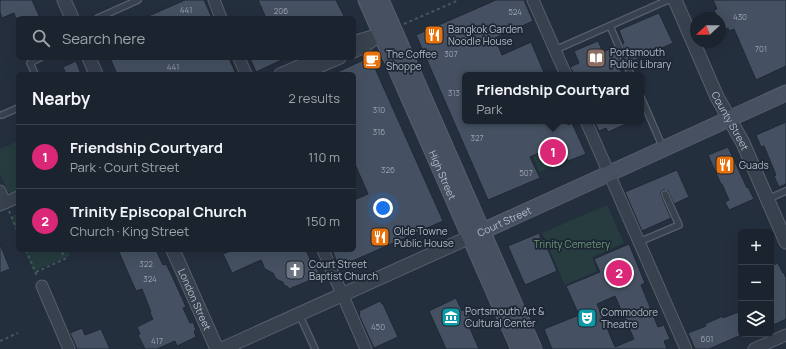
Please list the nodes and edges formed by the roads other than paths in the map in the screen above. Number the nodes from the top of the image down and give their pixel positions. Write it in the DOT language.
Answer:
graph roads {
  1 [pos="64,0"];
  2 [pos="138,0"];
  3 [pos="215,0"];
  4 [pos="366,0"];
  5 [pos="381,0"];
  6 [pos="533,0"];
  7 [pos="675,1"];
  8 [pos="71,16"];
  9 [pos="102,16"];
  10 [pos="221,16"];
  11 [pos="610,26"];
  12 [pos="387,32"];
  13 [pos="356,41"];
  14 [pos="555,50"];
  15 [pos="356,51"];
  16 [pos="36,60"];
  17 [pos="90,60"];
  18 [pos="240,60"];
  19 [pos="312,60"];
  20 [pos="335,60"];
  21 [pos="34,72"];
  22 [pos="95,72"];
  23 [pos="245,72"];
  24 [pos="285,72"];
  25 [pos="308,72"];
  26 [pos="565,72"];
  27 [pos="631,72"];
  28 [pos="786,93"];
  29 [pos="644,104"];
  30 [pos="16,109"];
  31 [pos="2,116"];
  32 [pos="729,118"];
  33 [pos="587,124"];
  34 [pos="664,148"];
  35 [pos="609,173"];
  36 [pos="0,190"];
  37 [pos="786,191"];
  38 [pos="665,194"];
  39 [pos="16,198"];
  40 [pos="768,199"];
  41 [pos="3,204"];
  42 [pos="476,234"];
  43 [pos="639,242"];
  44 [pos="786,242"];
  45 [pos="175,252"];
  46 [pos="324,252"];
  47 [pos="42,286"];
  48 [pos="342,294"];
  49 [pos="299,314"];
  50 [pos="786,335"];
  51 [pos="69,349"];
  52 [pos="217,349"];
  53 [pos="222,349"];
  54 [pos="315,349"];
  55 [pos="366,349"];
  56 [pos="519,349"];
  57 [pos="534,349"];
  58 [pos="686,349"];
  59 [pos="754,349"];
  1 -- 8 [label="street"];
  2 -- 9 [label="lane"];
  3 -- 10 [label="street"];
  4 -- 12 [label="main road, High Street"];
  5 -- 12 [label="main road, High Street"];
  6 -- 14 [label="street"];
  7 -- 11 [label="lane"];
  7 -- 32 [label="street, County Street"];
  11 -- 14 [label="lane"];
  11 -- 27 [label="lane"];
  12 -- 13 [label="street"];
  12 -- 15 [label="street"];
  12 -- 42 [label="main road, High Street"];
  14 -- 26 [label="street"];
  16 -- 21 [label="lane"];
  17 -- 22 [label="street"];
  18 -- 23 [label="street"];
  19 -- 24 [label="street"];
  20 -- 25 [label="street"];
  28 -- 32 [label="main road, Court Street"];
  29 -- 34 [label="lane"];
  30 -- 31 [label="lane"];
  32 -- 34 [label="main road, Court Street"];
  32 -- 40 [label="street, County Street"];
  33 -- 35 [label="street"];
  34 -- 35 [label="main road, Court Street"];
  35 -- 42 [label="main road, Court Street"];
  35 -- 43 [label="street"];
  36 -- 41 [label="street"];
  37 -- 40 [label="lane"];
  38 -- 43 [label="lane"];
  39 -- 41 [label="street"];
  40 -- 44 [label="street, County Street"];
  42 -- 48 [label="street, Court Street"];
  42 -- 56 [label="main road, High Street"];
  42 -- 57 [label="main road, High Street"];
  43 -- 58 [label="street"];
  45 -- 52 [label="street, London Street"];
  46 -- 48 [label="street"];
  47 -- 51 [label="street"];
  48 -- 49 [label="street, Court Street"];
  48 -- 55 [label="street"];
  49 -- 53 [label="street, Court Street"];
  49 -- 54 [label="lane"];
  50 -- 59 [label="street"];
}
